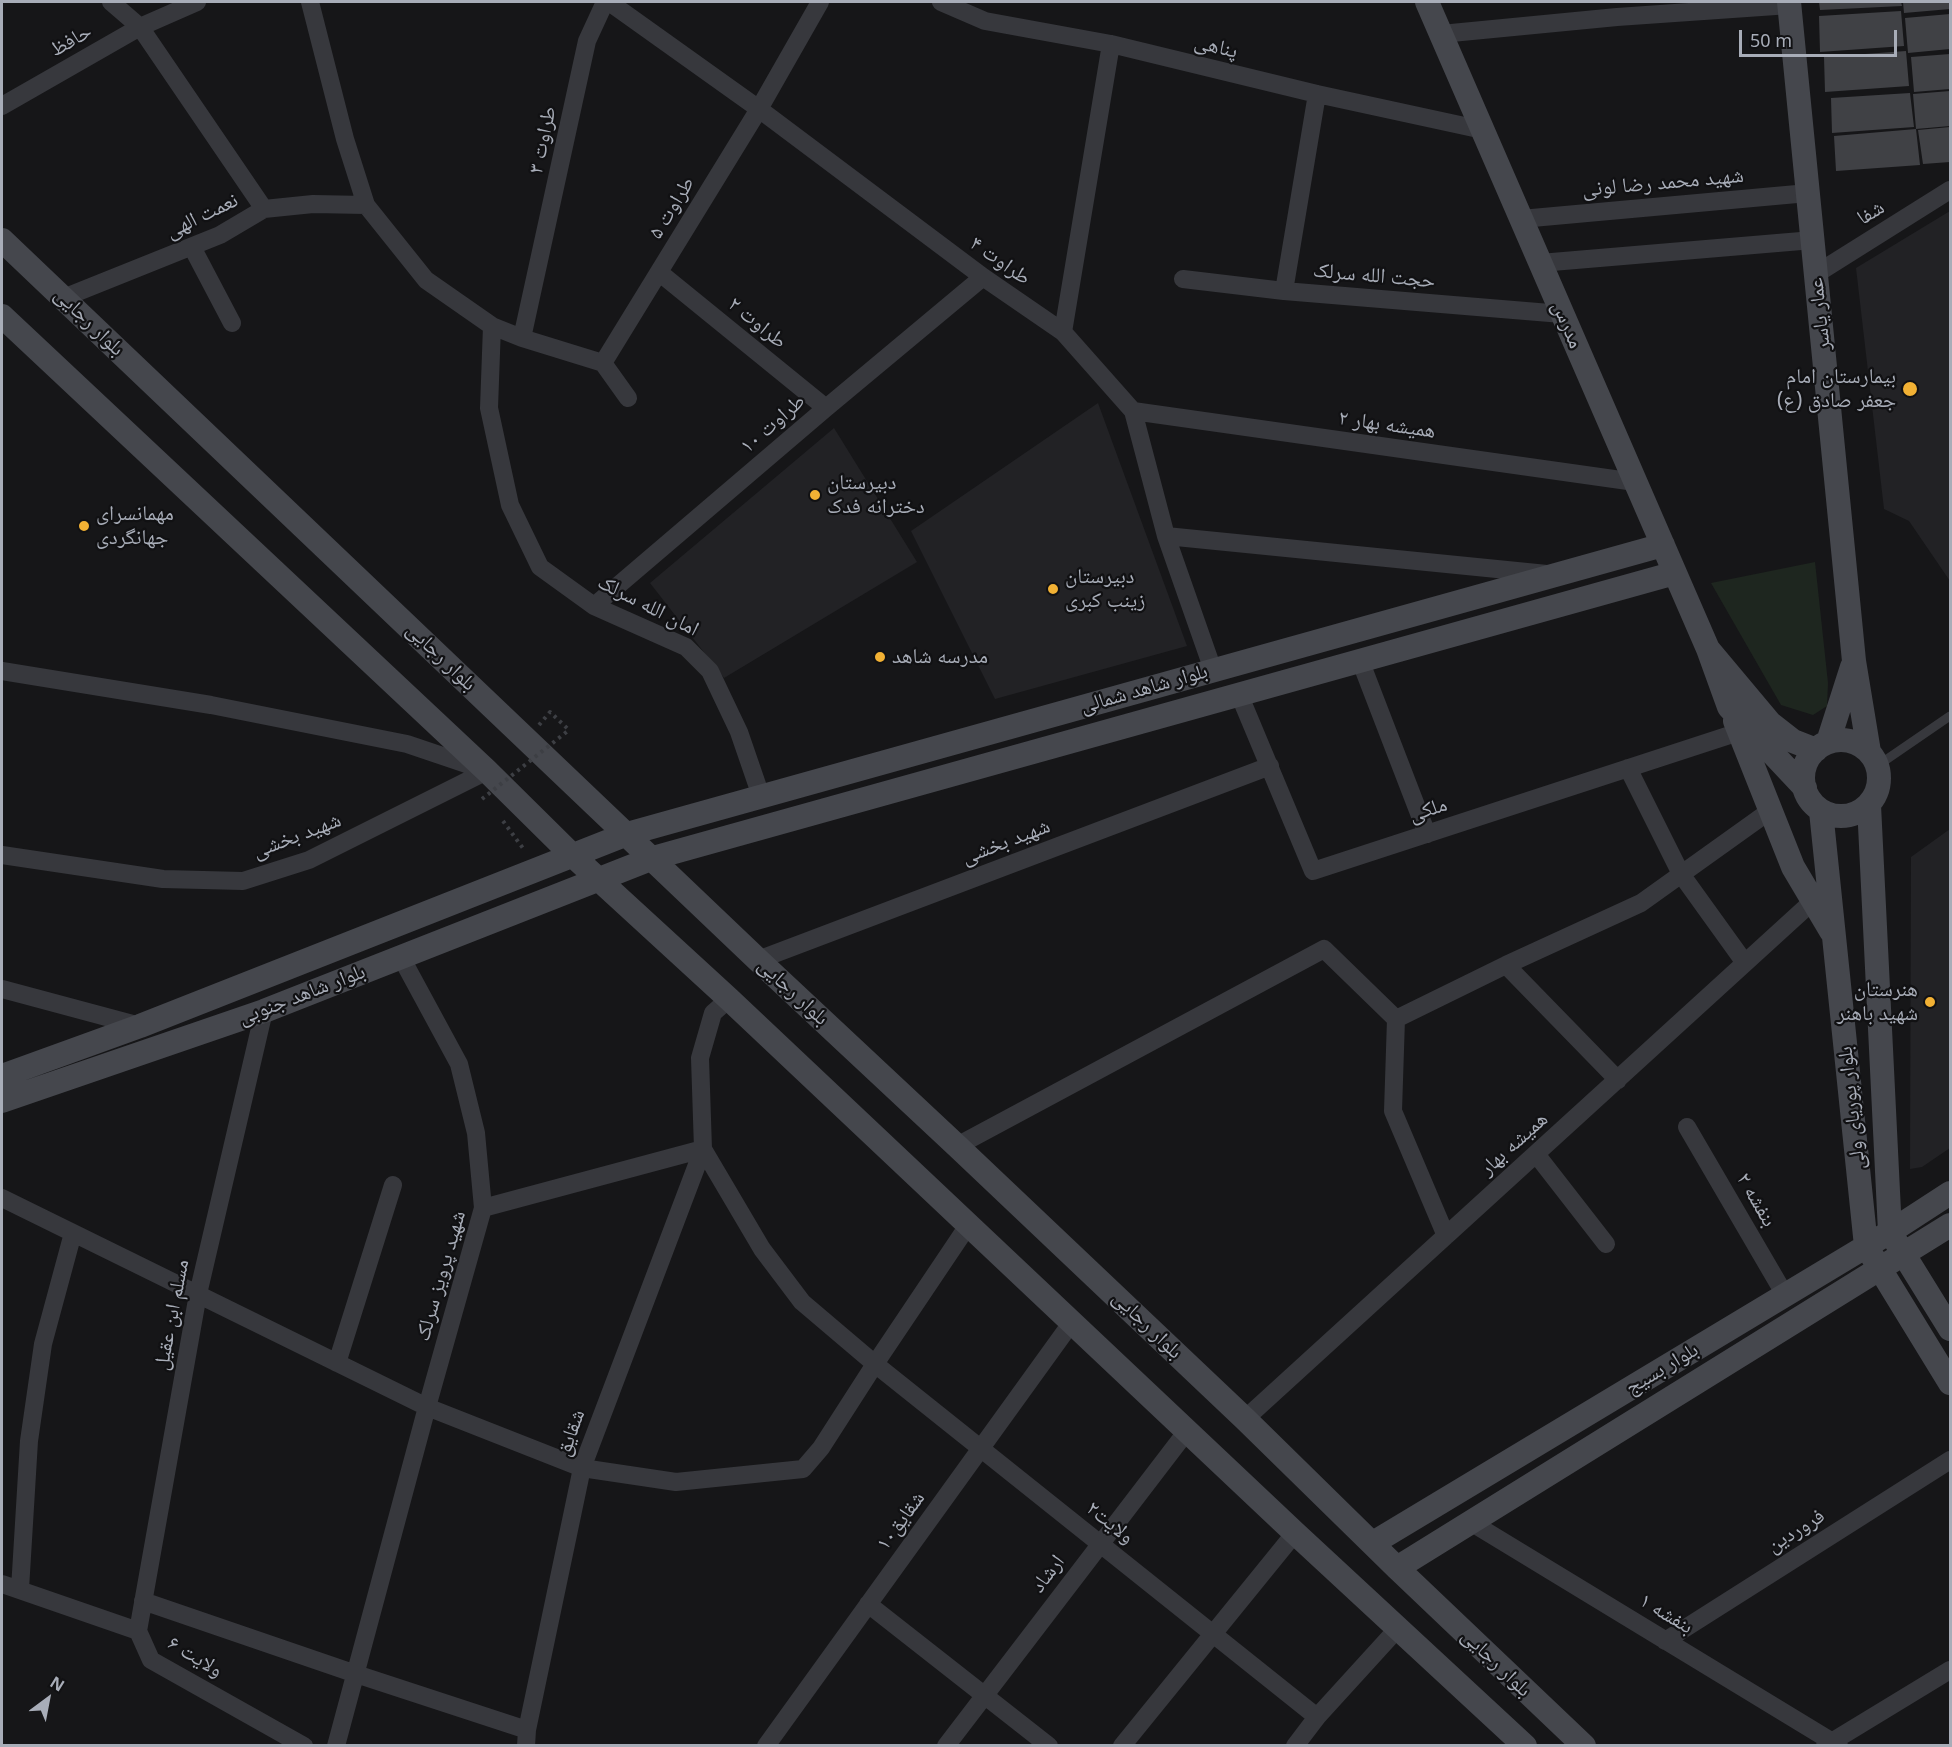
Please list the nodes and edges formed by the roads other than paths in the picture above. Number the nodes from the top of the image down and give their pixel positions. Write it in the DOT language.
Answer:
graph roads {
  1 [pos="111,2"];
  2 [pos="197,2"];
  3 [pos="310,2"];
  4 [pos="607,2"];
  5 [pos="820,2"];
  6 [pos="941,2"];
  7 [pos="1427,2"];
  8 [pos="1790,3"];
  9 [pos="1616,9"];
  10 [pos="140,27"];
  11 [pos="1441,34"];
  12 [pos="1111,44"];
  13 [pos="1317,94"];
  14 [pos="2,106"];
  15 [pos="759,109"];
  16 [pos="1483,130"];
  17 [pos="1950,190"];
  18 [pos="1808,193"];
  19 [pos="366,205"];
  20 [pos="264,209"];
  21 [pos="1521,219"];
  22 [pos="2,240"];
  23 [pos="1813,240"];
  24 [pos="192,247"];
  25 [pos="1540,263"];
  26 [pos="660,273"];
  27 [pos="1816,274"];
  28 [pos="983,277"];
  29 [pos="1183,279"];
  30 [pos="1284,291"];
  31 [pos="63,298"];
  32 [pos="1562,314"];
  33 [pos="2,316"];
  34 [pos="232,323"];
  35 [pos="492,326"];
  36 [pos="1063,332"];
  37 [pos="522,338"];
  38 [pos="603,363"];
  39 [pos="628,398"];
  40 [pos="826,408"];
  41 [pos="1133,411"];
  42 [pos="1635,483"];
  43 [pos="1166,536"];
  44 [pos="1662,545"];
  45 [pos="1674,573"];
  46 [pos="1554,575"];
  47 [pos="594,606"];
  48 [pos="1708,649"];
  49 [pos="1360,660"];
  50 [pos="1854,662"];
  51 [pos="1214,670"];
  52 [pos="2,671"];
  53 [pos="1239,694"];
  54 [pos="1729,707"];
  55 [pos="1950,716"];
  56 [pos="1739,732"];
  57 [pos="1822,746"];
  58 [pos="1873,759"];
  59 [pos="1270,766"];
  60 [pos="1628,768"];
  61 [pos="488,771"];
  62 [pos="1804,788"];
  63 [pos="761,796"];
  64 [pos="1869,805"];
  65 [pos="1771,810"];
  66 [pos="1821,811"];
  67 [pos="627,834"];
  68 [pos="1427,834"];
  69 [pos="2,855"];
  70 [pos="572,855"];
  71 [pos="652,858"];
  72 [pos="1681,874"];
  73 [pos="598,880"];
  74 [pos="1813,901"];
  75 [pos="1834,938"];
  76 [pos="401,957"];
  77 [pos="758,960"];
  78 [pos="1745,963"];
  79 [pos="1506,965"];
  80 [pos="2,989"];
  81 [pos="729,999"];
  82 [pos="264,1011"];
  83 [pos="1396,1018"];
  84 [pos="140,1026"];
  85 [pos="2,1076"];
  86 [pos="1618,1080"];
  87 [pos="2,1101"];
  88 [pos="1687,1127"];
  89 [pos="957,1146"];
  90 [pos="703,1149"];
  91 [pos="1536,1154"];
  92 [pos="393,1185"];
  93 [pos="1950,1193"];
  94 [pos="2,1198"];
  95 [pos="483,1208"];
  96 [pos="969,1224"];
  97 [pos="1950,1225"];
  98 [pos="1890,1232"];
  99 [pos="73,1233"];
  100 [pos="1446,1236"];
  101 [pos="1606,1244"];
  102 [pos="1866,1246"];
  103 [pos="1905,1255"];
  104 [pos="1881,1269"];
  105 [pos="198,1294"];
  106 [pos="1785,1295"];
  107 [pos="1072,1322"];
  108 [pos="1950,1329"];
  109 [pos="337,1363"];
  110 [pos="874,1364"];
  111 [pos="1950,1383"];
  112 [pos="427,1407"];
  113 [pos="1245,1419"];
  114 [pos="1187,1431"];
  115 [pos="981,1449"];
  116 [pos="1950,1460"];
  117 [pos="582,1468"];
  118 [pos="1469,1521"];
  119 [pos="1295,1533"];
  120 [pos="1373,1543"];
  121 [pos="1100,1544"];
  122 [pos="1397,1568"];
  123 [pos="2,1584"];
  124 [pos="20,1589"];
  125 [pos="143,1601"];
  126 [pos="868,1604"];
  127 [pos="1399,1627"];
  128 [pos="138,1631"];
  129 [pos="1213,1634"];
  130 [pos="1665,1641"];
  131 [pos="1950,1670"];
  132 [pos="356,1674"];
  133 [pos="984,1695"];
  134 [pos="1317,1717"];
  135 [pos="526,1738"];
  136 [pos="1832,1744"];
  137 [pos="304,1746"];
  138 [pos="336,1746"];
  139 [pos="766,1746"];
  140 [pos="946,1746"];
  141 [pos="1048,1746"];
  142 [pos="1122,1746"];
  143 [pos="1296,1746"];
  144 [pos="1525,1746"];
  145 [pos="1584,1746"];
  1 -- 10 [label="street"];
  2 -- 10 [label="street, حافظ"];
  3 -- 19 [label="street"];
  4 -- 15 [label="street, طراوت ۴"];
  4 -- 37 [label="street, طراوت ۳"];
  5 -- 15 [label="street, طراوت ۵"];
  6 -- 12 [label="street, پناهی"];
  7 -- 11 [label="main road, مدرس"];
  8 -- 9 [label="street"];
  8 -- 18 [label="main road, عمار یاسر"];
  9 -- 11 [label="street"];
  10 -- 14 [label="street, حافظ"];
  10 -- 20 [label="street"];
  11 -- 16 [label="main road, مدرس"];
  12 -- 13 [label="street, پناهی"];
  12 -- 36 [label="street"];
  13 -- 16 [label="street, پناهی"];
  13 -- 30 [label="street"];
  15 -- 26 [label="street, طراوت ۵"];
  15 -- 28 [label="street, طراوت ۴"];
  16 -- 21 [label="main road, مدرس"];
  17 -- 27 [label="street, شفا"];
  18 -- 21 [label="street, شهید محمد رضا لونی"];
  18 -- 23 [label="main road, عمار یاسر"];
  19 -- 20 [label="street, نعمت الهی"];
  19 -- 35 [label="street"];
  20 -- 24 [label="street, نعمت الهی"];
  21 -- 25 [label="main road, مدرس"];
  22 -- 31 [label="main road, بلوار رجایی"];
  23 -- 25 [label="street"];
  23 -- 27 [label="main road, عمار یاسر"];
  24 -- 31 [label="street, نعمت الهی"];
  24 -- 34 [label="street"];
  25 -- 32 [label="main road, مدرس"];
  26 -- 38 [label="street, طراوت ۵"];
  26 -- 40 [label="street, طراوت ۲"];
  27 -- 50 [label="main road, عمار یاسر"];
  28 -- 36 [label="street, طراوت ۴"];
  28 -- 40 [label="street, طراوت ۱۰"];
  29 -- 30 [label="street, حجت الله سرلک"];
  30 -- 32 [label="street, حجت الله سرلک"];
  31 -- 67 [label="main road, بلوار رجایی"];
  32 -- 42 [label="main road, مدرس"];
  33 -- 61 [label="main road, بلوار رجایی"];
  35 -- 37 [label="street"];
  35 -- 47 [label="street, امان الله سرلک"];
  36 -- 41 [label="street, طراوت ۴"];
  37 -- 38 [label="street"];
  38 -- 39 [label="street"];
  40 -- 47 [label="street, طراوت ۱۰"];
  41 -- 42 [label="street, همیشه بهار ۲"];
  41 -- 43 [label="street, طراوت ۴"];
  42 -- 44 [label="main road, مدرس"];
  43 -- 46 [label="street"];
  43 -- 51 [label="street, طراوت ۴"];
  44 -- 45 [label="main road, مدرس"];
  44 -- 46 [label="main road, بلوار شاهد شمالی"];
  45 -- 48 [label="main road, مدرس"];
  45 -- 49 [label="main road, بلوار شاهد شمالی"];
  46 -- 51 [label="main road, بلوار شاهد شمالی"];
  47 -- 63 [label="street, امان الله سرلک"];
  48 -- 54 [label="main road, مدرس"];
  48 -- 57 [label="main road, مدرس"];
  49 -- 53 [label="main road, بلوار شاهد شمالی"];
  49 -- 68 [label="street"];
  50 -- 57 [label="main road, عمار یاسر"];
  50 -- 58 [label="main road, عمار یاسر"];
  51 -- 63 [label="main road, بلوار شاهد شمالی"];
  52 -- 61 [label="street"];
  53 -- 59 [label="street, ملکی"];
  53 -- 71 [label="main road, بلوار شاهد شمالی"];
  54 -- 56 [label="main road"];
  54 -- 62 [label="main road, مدرس"];
  55 -- 58 [label="lane"];
  56 -- 60 [label="street, ملکی"];
  56 -- 65 [label="main road"];
  57 -- 58 [label="main road"];
  57 -- 62 [label="main road"];
  58 -- 64 [label="main road"];
  59 -- 68 [label="street, ملکی"];
  59 -- 77 [label="street, شهید بخشی"];
  60 -- 68 [label="street, ملکی"];
  60 -- 72 [label="street"];
  61 -- 69 [label="street, شهید بخشی"];
  61 -- 70 [label="main road, بلوار رجایی"];
  62 -- 66 [label="main road"];
  63 -- 67 [label="main road, بلوار شاهد شمالی"];
  64 -- 66 [label="main road"];
  64 -- 98 [label="main road, بلوار پوریای ولی"];
  65 -- 72 [label="street"];
  65 -- 74 [label="main road"];
  66 -- 75 [label="main road, بلوار پوریای ولی"];
  67 -- 70 [label="main road, بلوار شاهد شمالی"];
  67 -- 71 [label="main road, بلوار رجایی"];
  70 -- 73 [label="main road, بلوار رجایی"];
  70 -- 84 [label="main road, بلوار شاهد جنوبی"];
  71 -- 73 [label="main road, بلوار شاهد شمالی"];
  71 -- 77 [label="main road, بلوار رجایی"];
  72 -- 78 [label="street"];
  72 -- 79 [label="street"];
  73 -- 76 [label="main road, بلوار شاهد جنوبی"];
  73 -- 81 [label="main road, بلوار رجایی"];
  74 -- 75 [label="main road"];
  74 -- 78 [label="street, همیشه بهار"];
  75 -- 102 [label="main road, بلوار پوریای ولی"];
  76 -- 82 [label="main road, بلوار شاهد جنوبی"];
  76 -- 95 [label="street, شهید پرویز سرلک"];
  77 -- 89 [label="main road, بلوار رجایی"];
  78 -- 86 [label="street, همیشه بهار"];
  79 -- 83 [label="street"];
  79 -- 86 [label="street"];
  80 -- 84 [label="street"];
  81 -- 90 [label="street"];
  81 -- 96 [label="main road, بلوار رجایی"];
  82 -- 87 [label="main road, بلوار شاهد جنوبی"];
  82 -- 105 [label="street, مسلم ابن عقیل"];
  83 -- 89 [label="street"];
  83 -- 100 [label="street"];
  84 -- 85 [label="main road, بلوار شاهد جنوبی"];
  86 -- 91 [label="street, همیشه بهار"];
  88 -- 106 [label="street, بنفشه ۲"];
  89 -- 113 [label="main road, بلوار رجایی"];
  90 -- 95 [label="street"];
  90 -- 110 [label="street, ولایت۲"];
  90 -- 117 [label="street, شقایق"];
  91 -- 100 [label="street, همیشه بهار"];
  91 -- 101 [label="street"];
  92 -- 109 [label="street"];
  93 -- 98 [label="main road, بلوار بسیج"];
  94 -- 99 [label="street"];
  95 -- 112 [label="street, شهید پرویز سرلک"];
  96 -- 107 [label="main road, بلوار رجایی"];
  96 -- 110 [label="street"];
  97 -- 103 [label="main road, بلوار بسیج"];
  98 -- 102 [label="main road, بلوار بسیج"];
  98 -- 103 [label="main road"];
  99 -- 105 [label="street"];
  99 -- 124 [label="street"];
  100 -- 113 [label="street, همیشه بهار"];
  102 -- 104 [label="main road, بلوار پوریای ولی"];
  102 -- 106 [label="main road, بلوار بسیج"];
  103 -- 104 [label="main road, بلوار بسیج"];
  103 -- 108 [label="main road"];
  104 -- 111 [label="main road, بلوار پوریای ولی"];
  104 -- 118 [label="main road, بلوار بسیج"];
  105 -- 109 [label="street"];
  105 -- 125 [label="street, مسلم ابن عقیل"];
  106 -- 120 [label="main road, بلوار بسیج"];
  107 -- 114 [label="main road, بلوار رجایی"];
  107 -- 115 [label="street, شقایق۱۰"];
  109 -- 112 [label="street"];
  110 -- 115 [label="street, ولایت۲"];
  110 -- 117 [label="street"];
  112 -- 117 [label="street"];
  112 -- 132 [label="street, شهید پرویز سرلک"];
  113 -- 120 [label="main road, بلوار رجایی"];
  114 -- 119 [label="main road, بلوار رجایی"];
  114 -- 121 [label="street, ارشاد"];
  115 -- 121 [label="street, ولایت۲"];
  115 -- 126 [label="street, شقایق۱۰"];
  116 -- 130 [label="street, فروردین"];
  117 -- 135 [label="street, شقایق"];
  118 -- 122 [label="main road, بلوار بسیج"];
  118 -- 130 [label="street, بنفشه ۱"];
  119 -- 127 [label="main road, بلوار رجایی"];
  119 -- 129 [label="street"];
  120 -- 122 [label="main road, بلوار رجایی"];
  121 -- 129 [label="street, ولایت۲"];
  121 -- 133 [label="street, ارشاد"];
  122 -- 145 [label="main road, بلوار رجایی"];
  123 -- 124 [label="street"];
  124 -- 128 [label="street"];
  125 -- 128 [label="street, مسلم ابن عقیل"];
  125 -- 132 [label="street"];
  126 -- 133 [label="street"];
  126 -- 139 [label="street, شقایق۱۰"];
  127 -- 134 [label="street"];
  127 -- 144 [label="main road, بلوار رجایی"];
  128 -- 137 [label="street, ولایت ۶"];
  129 -- 134 [label="street, ولایت۲"];
  129 -- 142 [label="street"];
  130 -- 136 [label="street, بنفشه ۱"];
  131 -- 136 [label="street"];
  132 -- 135 [label="street"];
  132 -- 138 [label="street, شهید پرویز سرلک"];
  133 -- 140 [label="street, ارشاد"];
  133 -- 141 [label="street"];
  134 -- 143 [label="street"];
}
